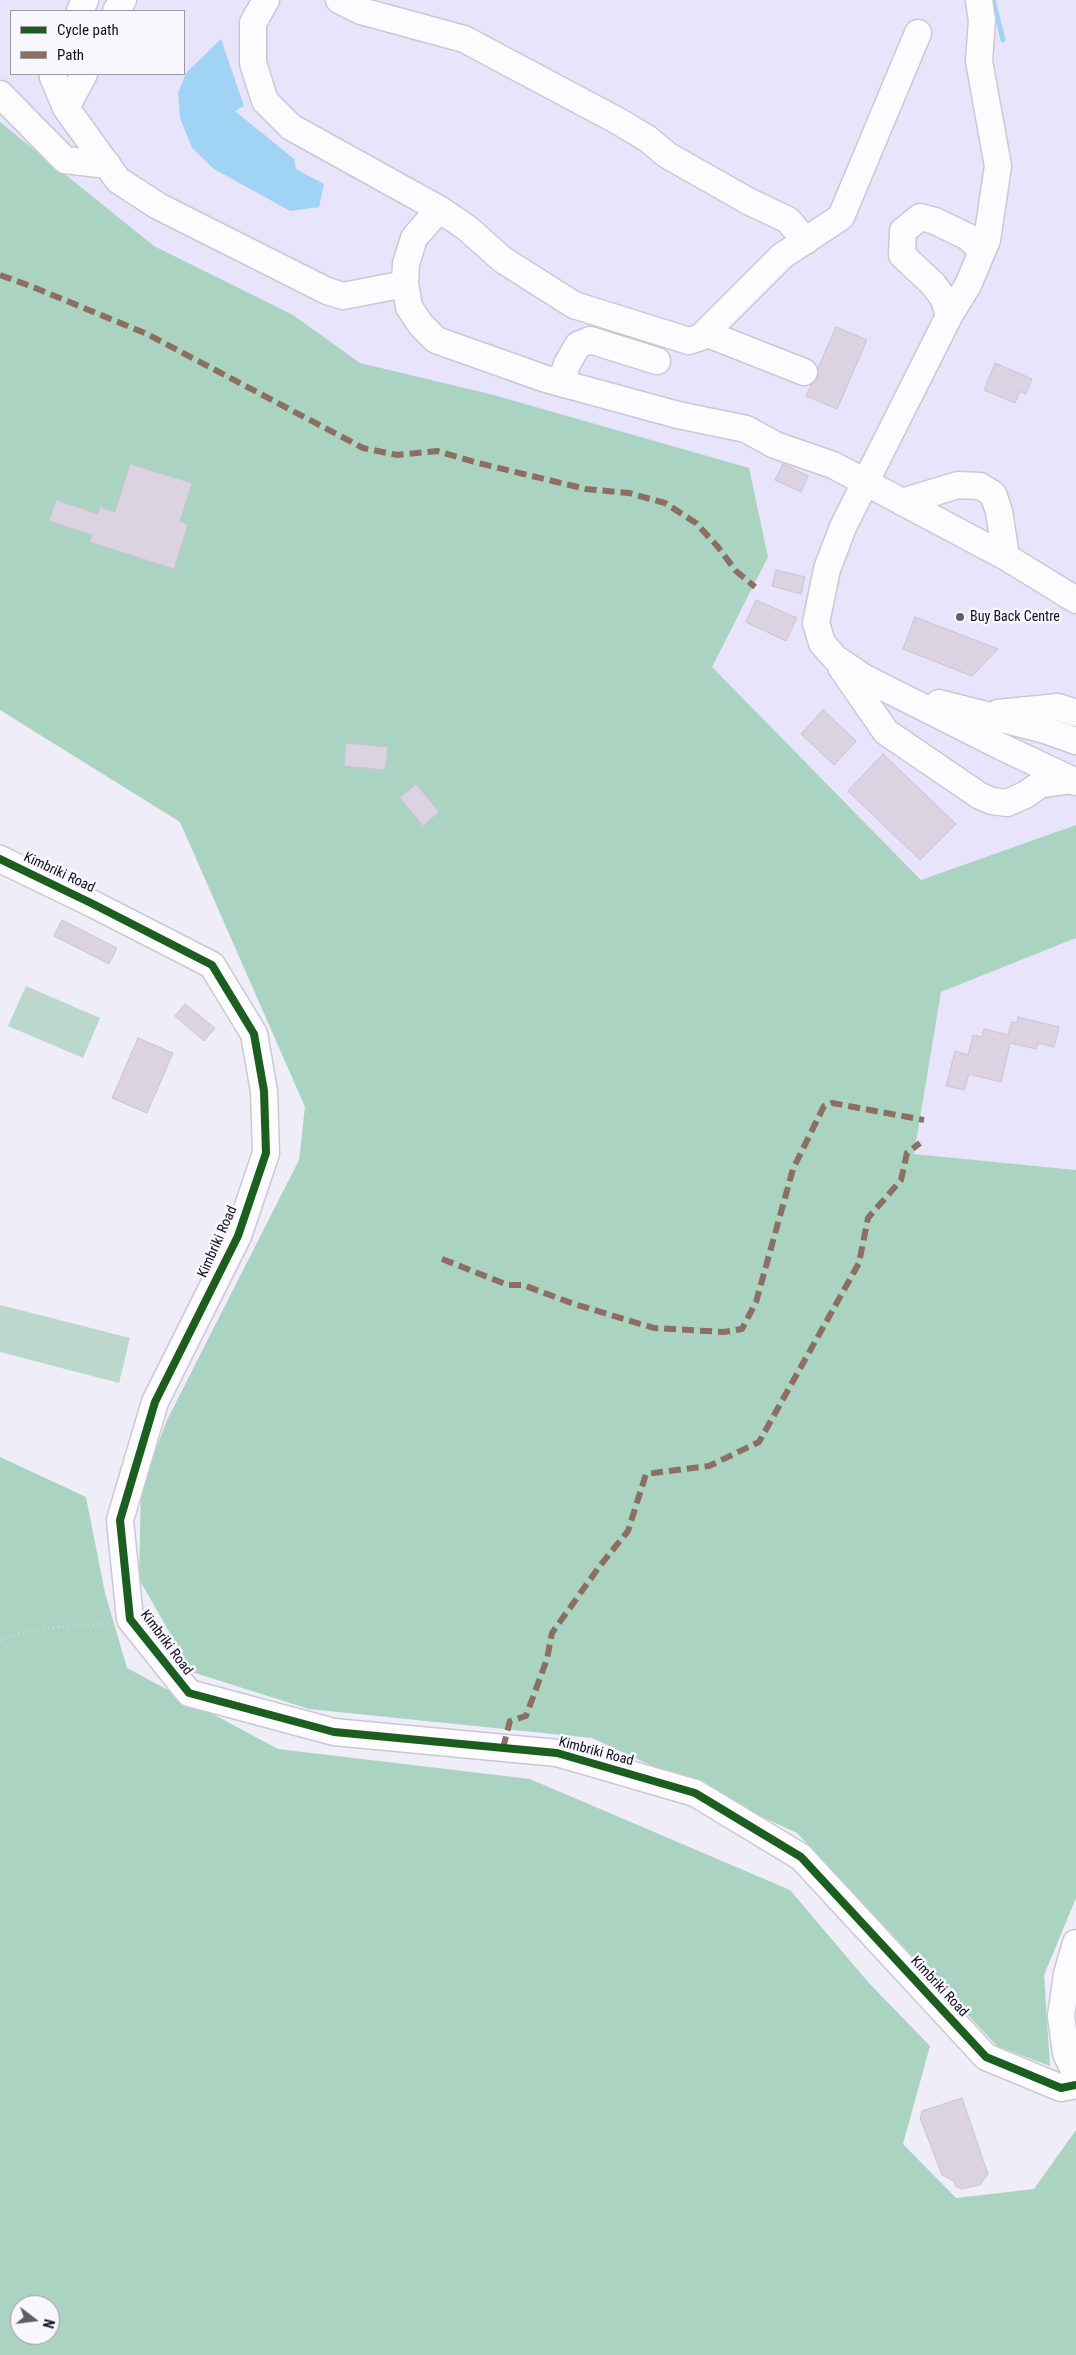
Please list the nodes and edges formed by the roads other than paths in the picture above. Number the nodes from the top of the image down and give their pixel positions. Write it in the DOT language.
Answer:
graph roads {
  1 [pos="266,0"];
  2 [pos="339,0"];
  3 [pos="979,0"];
  4 [pos="251,12"];
  5 [pos="918,33"];
  6 [pos="54,75"];
  7 [pos="83,75"];
  8 [pos="0,94"];
  9 [pos="66,108"];
  10 [pos="648,139"];
  11 [pos="108,165"];
  12 [pos="746,183"];
  13 [pos="439,209"];
  14 [pos="806,241"];
  15 [pos="982,252"];
  16 [pos="405,284"];
  17 [pos="949,316"];
  18 [pos="705,333"];
  19 [pos="657,361"];
  20 [pos="804,372"];
  21 [pos="561,383"];
  22 [pos="866,483"];
  23 [pos="902,502"];
  24 [pos="1006,557"];
  25 [pos="1076,600"];
  26 [pos="835,658"];
  27 [pos="889,690"];
  28 [pos="1076,713"];
  29 [pos="984,715"];
  30 [pos="1069,738"];
  31 [pos="1074,781"];
  32 [pos="0,859"];
  33 [pos="1076,1943"];
  34 [pos="1076,2075"];
  35 [pos="1076,2085"];
  1 -- 4 [label="street"];
  2 -- 10 [label="street"];
  3 -- 15 [label="street"];
  4 -- 13 [label="street"];
  5 -- 14 [label="street"];
  6 -- 9 [label="street"];
  7 -- 9 [label="street"];
  8 -- 11 [label="street"];
  9 -- 11 [label="street"];
  10 -- 12 [label="street"];
  10 -- 14 [label="street"];
  11 -- 16 [label="street"];
  13 -- 16 [label="street"];
  13 -- 18 [label="street"];
  14 -- 18 [label="street"];
  15 -- 17 [label="street"];
  15 -- 17 [label="street"];
  16 -- 21 [label="street"];
  17 -- 22 [label="street"];
  18 -- 20 [label="street"];
  19 -- 21 [label="street"];
  21 -- 22 [label="street"];
  22 -- 23 [label="street"];
  22 -- 26 [label="street"];
  23 -- 24 [label="street"];
  23 -- 24 [label="street"];
  24 -- 25 [label="street"];
  26 -- 27 [label="street"];
  26 -- 31 [label="street"];
  27 -- 29 [label="street"];
  27 -- 31 [label="street"];
  28 -- 29 [label="street"];
  29 -- 30 [label="street"];
  32 -- 35 [label="street, Kimbriki Road"];
  33 -- 34 [label="street"];
}
